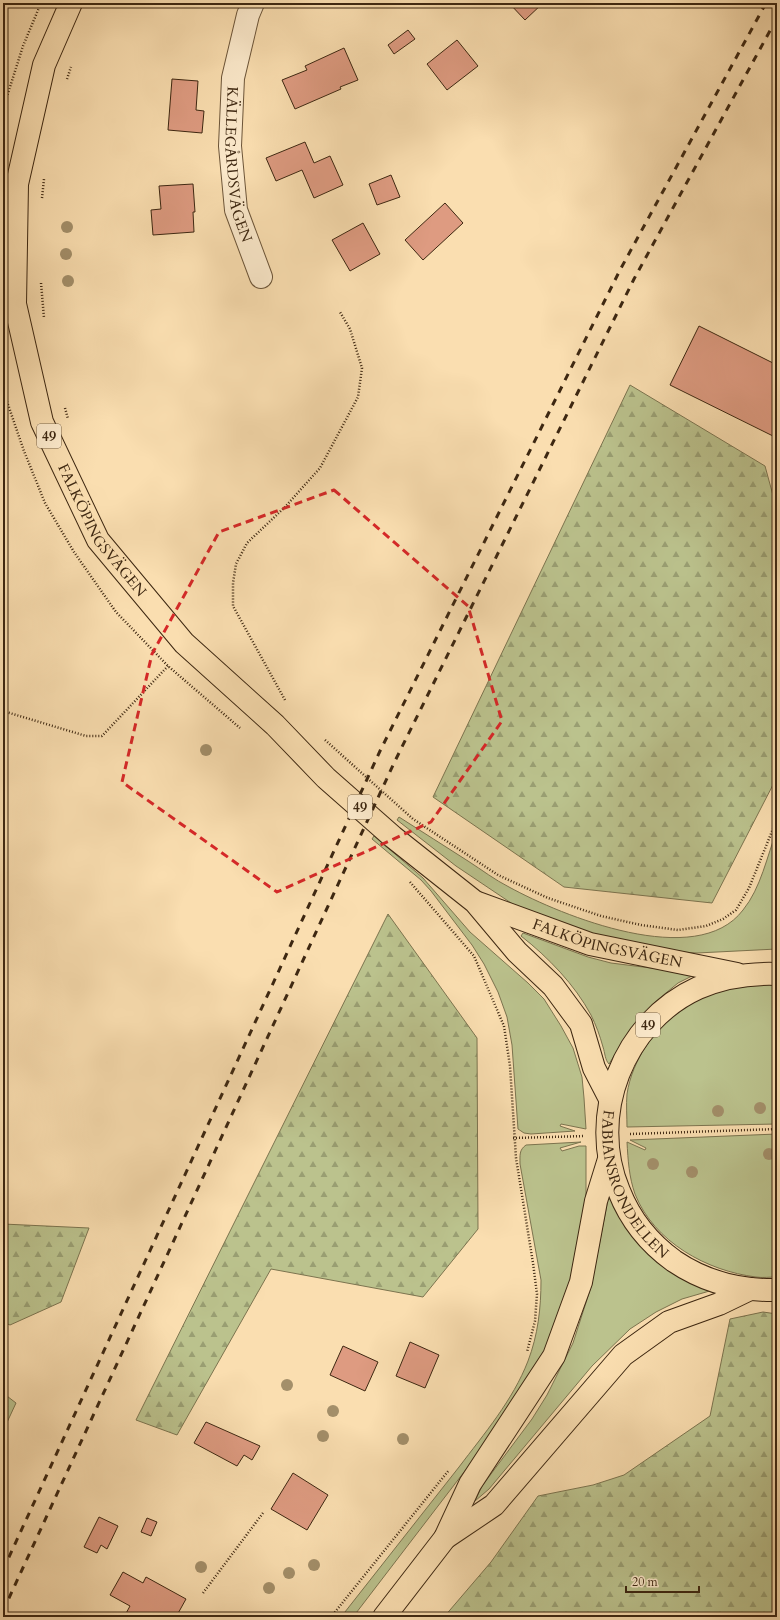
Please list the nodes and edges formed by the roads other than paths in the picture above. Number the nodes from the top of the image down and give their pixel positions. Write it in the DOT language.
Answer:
graph roads {
  1 [pos="71,3"];
  2 [pos="253,3"];
  3 [pos="261,277"];
  4 [pos="475,902"];
  5 [pos="777,974"];
  6 [pos="742,975"];
  7 [pos="610,1099"];
  8 [pos="609,1159"];
  9 [pos="750,1289"];
  10 [pos="777,1290"];
  11 [pos="445,1538"];
  12 [pos="384,1617"];
  1 -- 4 [label="main road, FALKÖPINGSVÄGEN / 49"];
  2 -- 3 [label="street, KÄLLEGÅRDSVÄGEN"];
  4 -- 6 [label="main road, FALKÖPINGSVÄGEN / 49"];
  4 -- 7 [label="main road, FALKÖPINGSVÄGEN / 49"];
  5 -- 6 [label="main road, FABIANSRONDELLEN / 49"];
  6 -- 7 [label="main road, FABIANSRONDELLEN / 49"];
  7 -- 8 [label="main road, FABIANSRONDELLEN / 49"];
  8 -- 9 [label="main road, FABIANSRONDELLEN / 49"];
  8 -- 11 [label="main road"];
  9 -- 10 [label="main road, FABIANSRONDELLEN / 49"];
  9 -- 11 [label="main road"];
  11 -- 12 [label="main road"];
}
